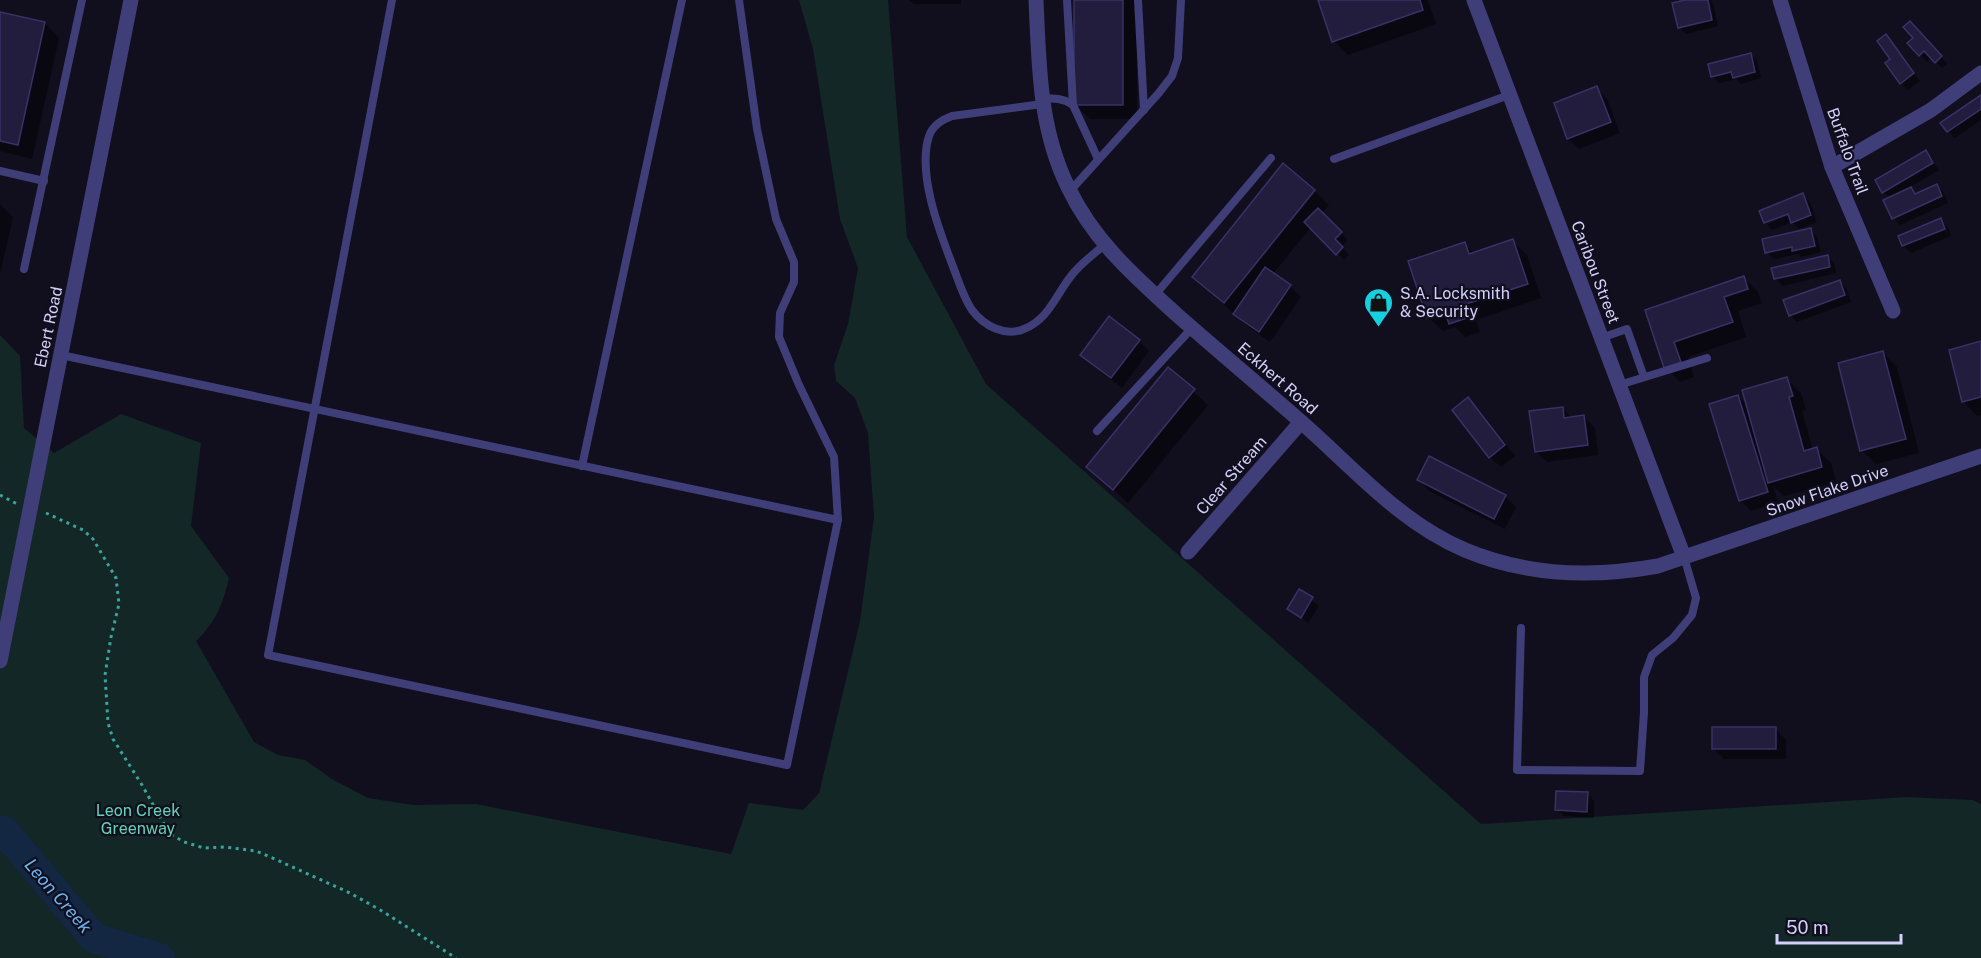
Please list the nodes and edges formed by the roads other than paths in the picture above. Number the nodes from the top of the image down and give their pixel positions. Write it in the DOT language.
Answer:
graph roads {
  1 [pos="82,0"];
  2 [pos="131,0"];
  3 [pos="392,0"];
  4 [pos="682,0"];
  5 [pos="739,0"];
  6 [pos="1036,0"];
  7 [pos="1067,0"];
  8 [pos="1138,0"];
  9 [pos="1181,0"];
  10 [pos="1474,0"];
  11 [pos="1780,0"];
  12 [pos="1981,73"];
  13 [pos="1509,95"];
  14 [pos="1042,102"];
  15 [pos="1073,105"];
  16 [pos="1144,110"];
  17 [pos="1271,158"];
  18 [pos="1098,159"];
  19 [pos="1334,159"];
  20 [pos="1832,167"];
  21 [pos="0,171"];
  22 [pos="44,181"];
  23 [pos="1070,191"];
  24 [pos="1104,245"];
  25 [pos="24,269"];
  26 [pos="1155,295"];
  27 [pos="1893,311"];
  28 [pos="1192,328"];
  29 [pos="1601,338"];
  30 [pos="61,355"];
  31 [pos="1707,358"];
  32 [pos="1644,377"];
  33 [pos="1619,385"];
  34 [pos="315,410"];
  35 [pos="1301,422"];
  36 [pos="1097,431"];
  37 [pos="1981,456"];
  38 [pos="582,466"];
  39 [pos="838,520"];
  40 [pos="1188,552"];
  41 [pos="1684,557"];
  42 [pos="1521,628"];
  43 [pos="0,661"];
  1 -- 22 [label="lane"];
  2 -- 30 [label="street, Ebert Road"];
  3 -- 34 [label="lane"];
  4 -- 38 [label="lane"];
  5 -- 39 [label="lane"];
  6 -- 14 [label="street, Eckhert Road"];
  7 -- 15 [label="lane"];
  8 -- 16 [label="lane"];
  9 -- 16 [label="lane"];
  10 -- 13 [label="street, Caribou Street"];
  11 -- 20 [label="street, Buffalo Trail"];
  12 -- 20 [label="street"];
  13 -- 19 [label="lane"];
  13 -- 29 [label="street, Caribou Street"];
  14 -- 15 [label="lane"];
  14 -- 23 [label="street, Eckhert Road"];
  14 -- 24 [label="lane"];
  15 -- 18 [label="lane"];
  16 -- 18 [label="lane"];
  17 -- 26 [label="lane"];
  18 -- 23 [label="lane"];
  20 -- 27 [label="street, Buffalo Trail"];
  21 -- 22 [label="lane"];
  22 -- 25 [label="lane"];
  23 -- 24 [label="street, Eckhert Road"];
  24 -- 26 [label="street, Eckhert Road"];
  26 -- 28 [label="street, Eckhert Road"];
  28 -- 35 [label="street, Eckhert Road"];
  28 -- 36 [label="lane"];
  29 -- 32 [label="lane"];
  29 -- 33 [label="street, Caribou Street"];
  30 -- 34 [label="lane"];
  30 -- 43 [label="street, Ebert Road"];
  31 -- 32 [label="lane"];
  32 -- 33 [label="lane"];
  33 -- 41 [label="street, Caribou Street"];
  34 -- 38 [label="lane"];
  34 -- 39 [label="lane"];
  35 -- 40 [label="street, Clear Stream"];
  35 -- 41 [label="street, Eckhert Road"];
  37 -- 41 [label="street, Snow Flake Drive"];
  38 -- 39 [label="lane"];
  41 -- 42 [label="lane"];
}
